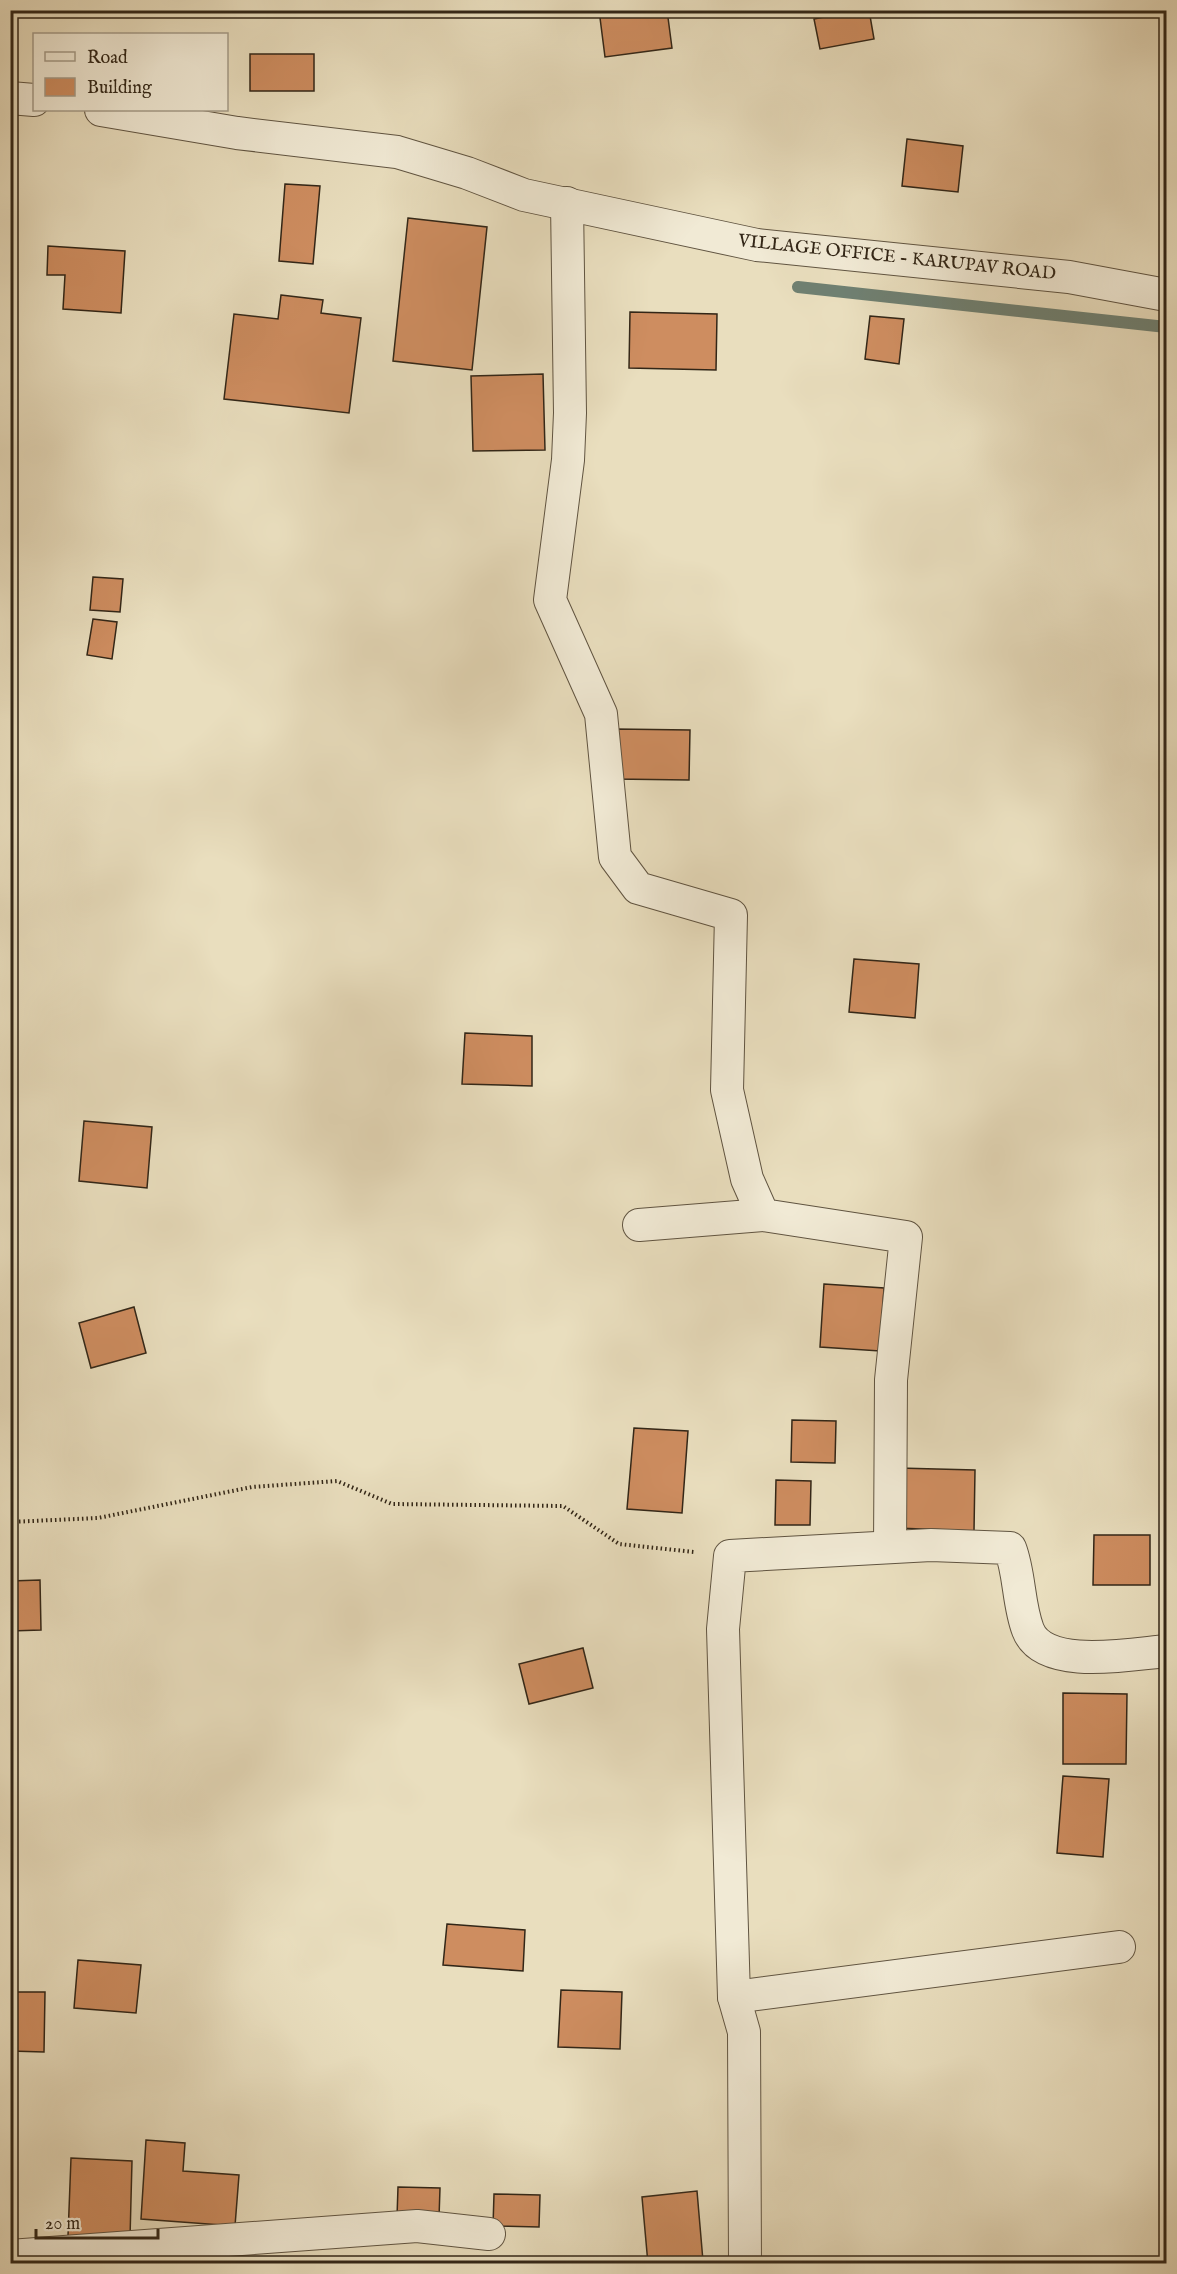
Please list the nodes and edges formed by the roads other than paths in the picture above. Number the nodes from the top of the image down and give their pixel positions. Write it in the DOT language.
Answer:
graph roads {
  1 [pos="10,98"];
  2 [pos="33,100"];
  3 [pos="107,111"];
  4 [pos="567,203"];
  5 [pos="1167,295"];
  6 [pos="763,1215"];
  7 [pos="639,1226"];
  8 [pos="890,1547"];
  9 [pos="1167,1651"];
  10 [pos="1119,1947"];
  11 [pos="734,1996"];
  12 [pos="489,2234"];
  13 [pos="10,2256"];
  14 [pos="745,2264"];
  1 -- 2 [label="street"];
  3 -- 4 [label="street, VILLAGE OFFICE - KARUPAV ROAD"];
  4 -- 5 [label="street, VILLAGE OFFICE - KARUPAV ROAD"];
  4 -- 6 [label="street"];
  6 -- 7 [label="street"];
  6 -- 8 [label="street"];
  8 -- 9 [label="street"];
  8 -- 11 [label="street"];
  10 -- 11 [label="street"];
  11 -- 14 [label="street"];
  12 -- 13 [label="street"];
}
